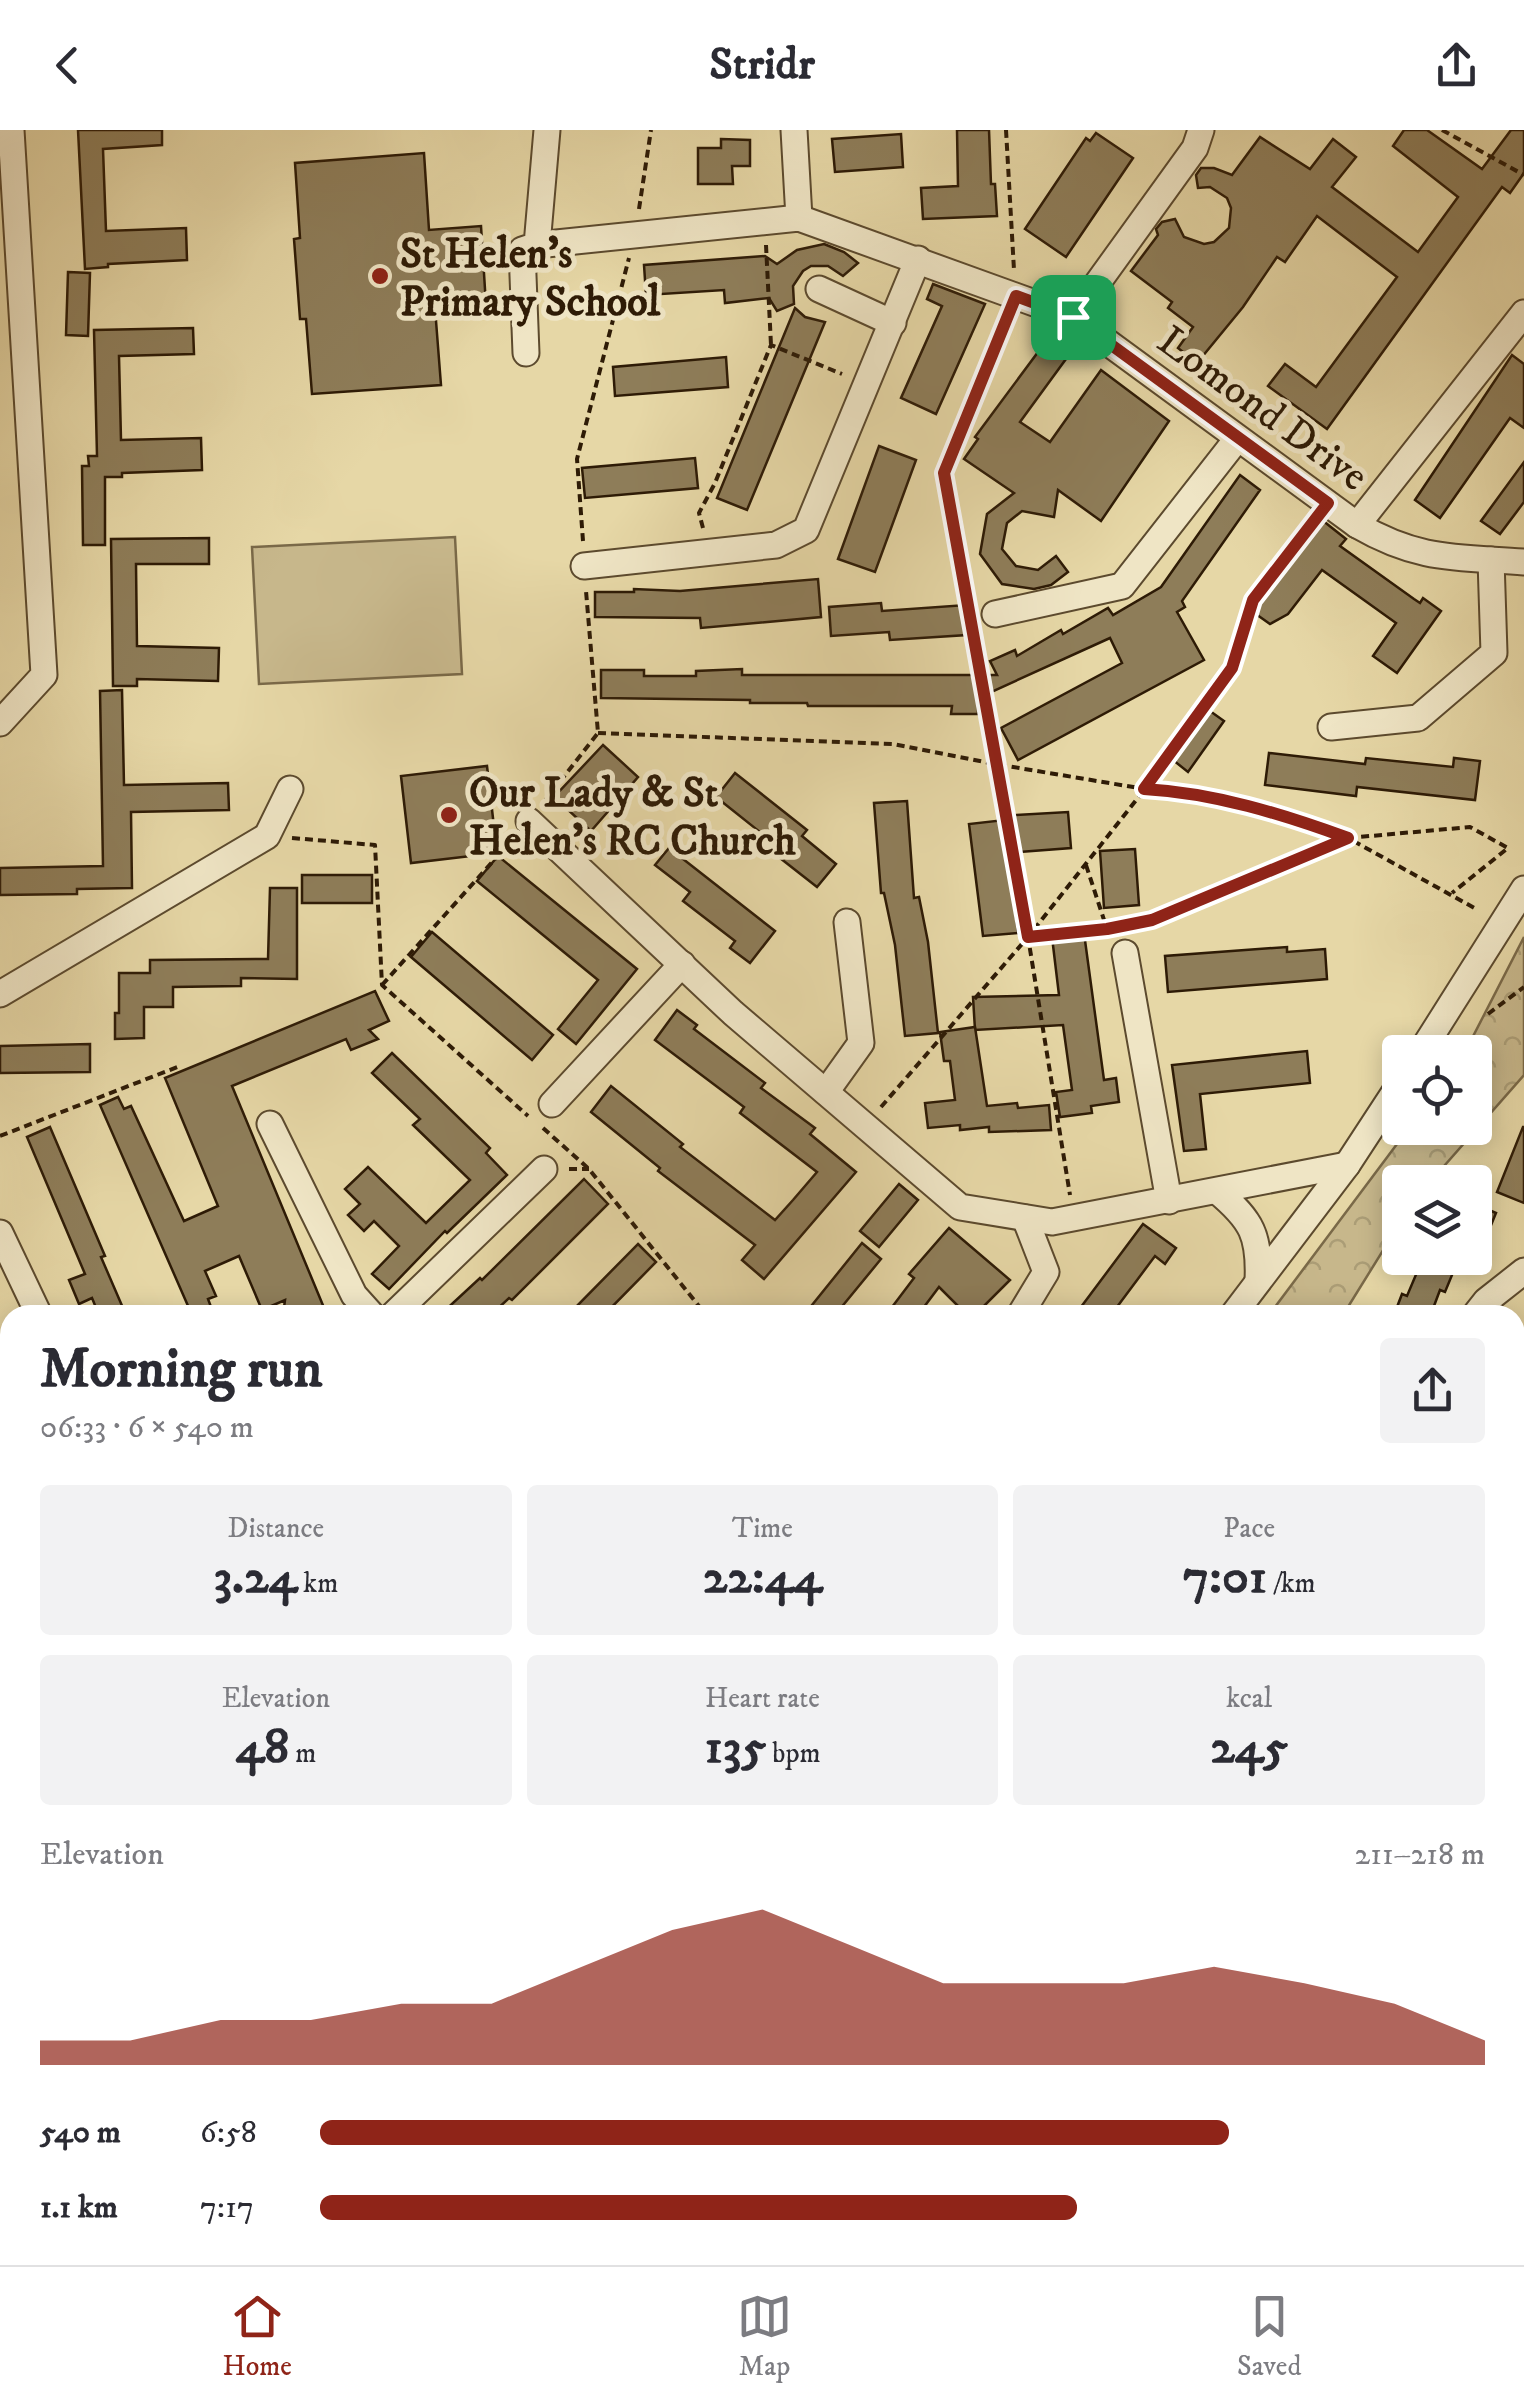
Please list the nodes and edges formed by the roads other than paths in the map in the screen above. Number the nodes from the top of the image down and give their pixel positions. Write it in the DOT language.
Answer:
graph roads {
  1 [pos="11,130"];
  2 [pos="547,130"];
  3 [pos="794,130"];
  4 [pos="1198,139"];
  5 [pos="799,218"];
  6 [pos="520,250"];
  7 [pos="918,259"];
  8 [pos="820,290"];
  9 [pos="1524,312"];
  10 [pos="1073,317"];
  11 [pos="893,323"];
  12 [pos="526,354"];
  13 [pos="1237,439"];
  14 [pos="1357,526"];
  15 [pos="1491,560"];
  16 [pos="1524,562"];
  17 [pos="584,566"];
  18 [pos="995,614"];
  19 [pos="0,724"];
  20 [pos="1330,727"];
  21 [pos="290,789"];
  22 [pos="529,821"];
  23 [pos="1524,889"];
  24 [pos="847,922"];
  25 [pos="1126,953"];
  26 [pos="682,964"];
  27 [pos="0,994"];
  28 [pos="1432,1035"];
  29 [pos="826,1092"];
  30 [pos="552,1104"];
  31 [pos="1382,1112"];
  32 [pos="270,1124"];
  33 [pos="1347,1165"];
  34 [pos="544,1169"];
  35 [pos="1217,1191"];
  36 [pos="1170,1201"];
  37 [pos="1025,1218"];
  38 [pos="0,1233"];
  39 [pos="1524,1270"];
  40 [pos="1258,1281"];
  41 [pos="34,1305"];
  42 [pos="363,1305"];
  43 [pos="403,1305"];
  44 [pos="1026,1305"];
  45 [pos="1240,1305"];
  46 [pos="1483,1305"];
  1 -- 19 [label="street"];
  2 -- 6 [label="street"];
  3 -- 5 [label="street"];
  4 -- 10 [label="street"];
  5 -- 6 [label="street, Lomond Drive"];
  5 -- 7 [label="street, Lomond Drive"];
  6 -- 12 [label="street"];
  7 -- 10 [label="street, Lomond Drive"];
  7 -- 11 [label="street"];
  8 -- 11 [label="street"];
  9 -- 14 [label="street"];
  10 -- 13 [label="street, Lomond Drive"];
  11 -- 17 [label="street"];
  13 -- 14 [label="street, Lomond Drive"];
  13 -- 18 [label="street"];
  14 -- 15 [label="street, Lomond Drive"];
  15 -- 16 [label="street, Lomond Drive"];
  15 -- 20 [label="street"];
  21 -- 27 [label="street"];
  22 -- 26 [label="street"];
  23 -- 28 [label="street"];
  24 -- 29 [label="street"];
  25 -- 36 [label="street"];
  26 -- 29 [label="street"];
  26 -- 30 [label="street"];
  29 -- 37 [label="street"];
  31 -- 33 [label="street"];
  32 -- 42 [label="street"];
  33 -- 35 [label="street"];
  33 -- 40 [label="street"];
  34 -- 43 [label="street"];
  35 -- 36 [label="street"];
  35 -- 40 [label="street"];
  36 -- 37 [label="street"];
  37 -- 44 [label="street"];
  38 -- 41 [label="street"];
  39 -- 46 [label="street"];
  40 -- 45 [label="street"];
}
